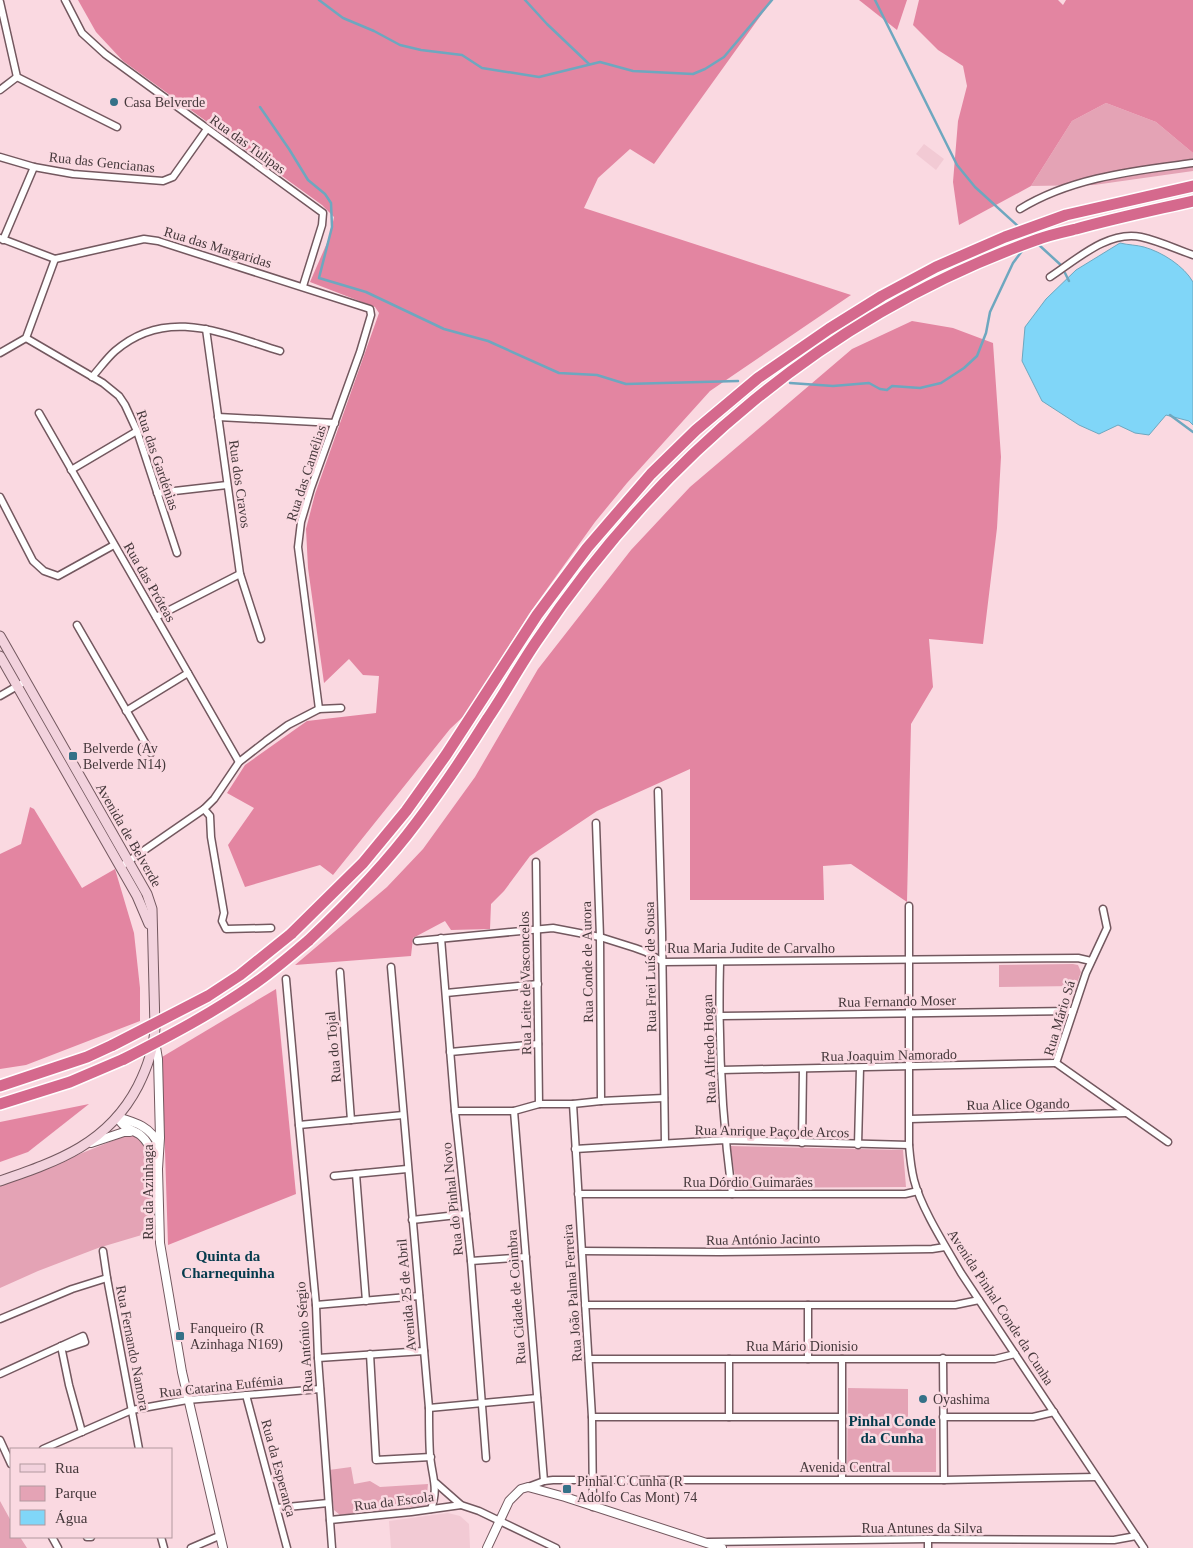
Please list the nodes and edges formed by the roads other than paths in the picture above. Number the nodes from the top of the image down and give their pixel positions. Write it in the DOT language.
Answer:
graph roads {
  1 [pos="64,0"];
  2 [pos="0,2"];
  3 [pos="17,77"];
  4 [pos="0,90"];
  5 [pos="117,127"];
  6 [pos="207,129"];
  7 [pos="0,156"];
  8 [pos="1193,163"];
  9 [pos="34,168"];
  10 [pos="1193,186"];
  11 [pos="1193,201"];
  12 [pos="1020,209"];
  13 [pos="2,239"];
  14 [pos="1193,255"];
  15 [pos="55,259"];
  16 [pos="1050,277"];
  17 [pos="303,286"];
  18 [pos="370,309"];
  19 [pos="206,330"];
  20 [pos="26,338"];
  21 [pos="280,351"];
  22 [pos="0,352"];
  23 [pos="92,377"];
  24 [pos="39,413"];
  25 [pos="218,417"];
  26 [pos="335,422"];
  27 [pos="137,432"];
  28 [pos="71,470"];
  29 [pos="227,484"];
  30 [pos="157,493"];
  31 [pos="0,497"];
  32 [pos="114,545"];
  33 [pos="177,553"];
  34 [pos="240,574"];
  35 [pos="156,617"];
  36 [pos="77,625"];
  37 [pos="0,636"];
  38 [pos="261,639"];
  39 [pos="0,656"];
  40 [pos="188,673"];
  41 [pos="22,684"];
  42 [pos="0,696"];
  43 [pos="341,708"];
  44 [pos="319,709"];
  45 [pos="126,711"];
  46 [pos="151,753"];
  47 [pos="240,762"];
  48 [pos="658,791"];
  49 [pos="204,809"];
  50 [pos="596,823"];
  51 [pos="129,860"];
  52 [pos="536,862"];
  53 [pos="120,867"];
  54 [pos="908,906"];
  55 [pos="1103,909"];
  56 [pos="271,928"];
  57 [pos="538,929"];
  58 [pos="153,933"];
  59 [pos="600,937"];
  60 [pos="441,938"];
  61 [pos="417,941"];
  62 [pos="909,960"];
  63 [pos="1091,961"];
  64 [pos="662,962"];
  65 [pos="720,962"];
  66 [pos="391,967"];
  67 [pos="340,972"];
  68 [pos="286,979"];
  69 [pos="538,984"];
  70 [pos="446,994"];
  71 [pos="1073,1011"];
  72 [pos="909,1013"];
  73 [pos="720,1016"];
  74 [pos="154,1039"];
  75 [pos="538,1044"];
  76 [pos="450,1052"];
  77 [pos="1056,1063"];
  78 [pos="910,1067"];
  79 [pos="803,1068"];
  80 [pos="860,1068"];
  81 [pos="721,1070"];
  82 [pos="0,1086"];
  83 [pos="664,1098"];
  84 [pos="602,1101"];
  85 [pos="0,1104"];
  86 [pos="539,1104"];
  87 [pos="572,1104"];
  88 [pos="514,1111"];
  89 [pos="454,1112"];
  90 [pos="1127,1114"];
  91 [pos="403,1115"];
  92 [pos="117,1117"];
  93 [pos="910,1118"];
  94 [pos="351,1120"];
  95 [pos="299,1125"];
  96 [pos="134,1132"];
  97 [pos="725,1140"];
  98 [pos="1168,1142"];
  99 [pos="802,1143"];
  100 [pos="87,1144"];
  101 [pos="665,1144"];
  102 [pos="858,1145"];
  103 [pos="909,1145"];
  104 [pos="160,1149"];
  105 [pos="575,1149"];
  106 [pos="158,1169"];
  107 [pos="407,1169"];
  108 [pos="356,1174"];
  109 [pos="334,1176"];
  110 [pos="0,1181"];
  111 [pos="918,1190"];
  112 [pos="578,1194"];
  113 [pos="732,1194"];
  114 [pos="466,1214"];
  115 [pos="412,1220"];
  116 [pos="945,1247"];
  117 [pos="103,1251"];
  118 [pos="582,1251"];
  119 [pos="526,1257"];
  120 [pos="471,1261"];
  121 [pos="107,1278"];
  122 [pos="419,1296"];
  123 [pos="979,1300"];
  124 [pos="366,1301"];
  125 [pos="316,1305"];
  126 [pos="585,1305"];
  127 [pos="808,1305"];
  128 [pos="0,1319"];
  129 [pos="424,1351"];
  130 [pos="370,1354"];
  131 [pos="1015,1354"];
  132 [pos="318,1358"];
  133 [pos="943,1358"];
  134 [pos="589,1359"];
  135 [pos="729,1359"];
  136 [pos="808,1359"];
  137 [pos="842,1359"];
  138 [pos="0,1374"];
  139 [pos="320,1389"];
  140 [pos="246,1395"];
  141 [pos="537,1398"];
  142 [pos="187,1400"];
  143 [pos="482,1403"];
  144 [pos="429,1408"];
  145 [pos="132,1410"];
  146 [pos="1054,1412"];
  147 [pos="592,1417"];
  148 [pos="842,1417"];
  149 [pos="943,1417"];
  150 [pos="729,1418"];
  151 [pos="82,1432"];
  152 [pos="0,1440"];
  153 [pos="46,1448"];
  154 [pos="139,1448"];
  155 [pos="430,1457"];
  156 [pos="486,1458"];
  157 [pos="10,1462"];
  158 [pos="1096,1477"];
  159 [pos="842,1479"];
  160 [pos="593,1480"];
  161 [pos="944,1480"];
  162 [pos="544,1481"];
  163 [pos="436,1484"];
  164 [pos="528,1487"];
  165 [pos="328,1503"];
  166 [pos="462,1505"];
  167 [pos="593,1507"];
  168 [pos="277,1508"];
  169 [pos="431,1509"];
  170 [pos="330,1520"];
  171 [pos="500,1520"];
  172 [pos="219,1536"];
  173 [pos="1136,1536"];
  174 [pos="928,1539"];
  175 [pos="708,1542"];
  176 [pos="190,1548"];
  177 [pos="223,1548"];
  178 [pos="287,1548"];
  179 [pos="332,1548"];
  180 [pos="487,1548"];
  181 [pos="556,1548"];
  182 [pos="722,1548"];
  183 [pos="928,1548"];
  184 [pos="1144,1548"];
  1 -- 6 [label="street, Rua das Tulipas"];
  2 -- 3 [label="street"];
  3 -- 4 [label="street"];
  3 -- 5 [label="street"];
  6 -- 9 [label="street, Rua das Gencianas"];
  6 -- 17 [label="street, Rua das Tulipas"];
  7 -- 9 [label="street, Rua das Gencianas"];
  8 -- 12 [label="street"];
  9 -- 13 [label="street"];
  10 -- 82 [label="highway, bridge"];
  11 -- 85 [label="highway, bridge"];
  13 -- 15 [label="street"];
  14 -- 16 [label="street"];
  15 -- 17 [label="street, Rua das Margaridas"];
  15 -- 20 [label="street"];
  17 -- 18 [label="street, Rua das Margaridas"];
  18 -- 26 [label="street, Rua das Camélias"];
  19 -- 21 [label="street"];
  19 -- 23 [label="street"];
  19 -- 25 [label="street, Rua dos Cravos"];
  20 -- 22 [label="street"];
  20 -- 23 [label="street, Rua das Gardénias"];
  23 -- 27 [label="street, Rua das Gardénias"];
  24 -- 28 [label="street, Rua das Próteas"];
  25 -- 26 [label="street"];
  25 -- 29 [label="street, Rua dos Cravos"];
  26 -- 44 [label="street, Rua das Camélias"];
  27 -- 28 [label="street"];
  27 -- 30 [label="street, Rua das Gardénias"];
  28 -- 32 [label="street, Rua das Próteas"];
  29 -- 30 [label="street"];
  29 -- 34 [label="street, Rua dos Cravos"];
  30 -- 33 [label="street, Rua das Gardénias"];
  31 -- 32 [label="street"];
  32 -- 35 [label="street, Rua das Próteas"];
  34 -- 35 [label="street"];
  34 -- 38 [label="street, Rua dos Cravos"];
  35 -- 40 [label="street, Rua das Próteas"];
  36 -- 45 [label="street"];
  37 -- 41 [label="main road, Avenida de Belverde"];
  39 -- 41 [label="main road, Avenida de Belverde"];
  40 -- 45 [label="street"];
  40 -- 47 [label="street, Rua das Próteas"];
  41 -- 42 [label="street"];
  41 -- 51 [label="main road, Avenida de Belverde"];
  41 -- 53 [label="main road, Avenida de Belverde"];
  43 -- 44 [label="street"];
  44 -- 47 [label="street"];
  45 -- 46 [label="street"];
  47 -- 49 [label="street"];
  48 -- 64 [label="street, Rua Frei Luís de Sousa"];
  49 -- 51 [label="street"];
  49 -- 56 [label="street"];
  50 -- 59 [label="street, Rua Conde de Aurora"];
  51 -- 53 [label="street"];
  51 -- 58 [label="main road, Avenida de Belverde"];
  52 -- 57 [label="street, Rua Leite de Vasconcelos"];
  53 -- 58 [label="main road, Avenida de Belverde"];
  54 -- 62 [label="street, Avenida Pinhal Conde da Cunha"];
  55 -- 63 [label="street, Rua Mário Sá"];
  57 -- 59 [label="street, Rua Maria Judite de Carvalho"];
  57 -- 60 [label="street, Rua Maria Judite de Carvalho"];
  57 -- 69 [label="street, Rua Leite de Vasconcelos"];
  58 -- 74 [label="main road"];
  59 -- 64 [label="street, Rua Maria Judite de Carvalho"];
  59 -- 84 [label="street, Rua Conde de Aurora"];
  60 -- 61 [label="street, Rua Maria Judite de Carvalho"];
  60 -- 70 [label="street, Rua do Pinhal Novo"];
  62 -- 63 [label="street, Rua Maria Judite de Carvalho"];
  62 -- 65 [label="street, Rua Maria Judite de Carvalho"];
  62 -- 72 [label="street, Avenida Pinhal Conde da Cunha"];
  63 -- 71 [label="street, Rua Mário Sá"];
  64 -- 65 [label="street, Rua Maria Judite de Carvalho"];
  64 -- 83 [label="street, Rua Frei Luís de Sousa"];
  65 -- 73 [label="street, Rua Alfredo Hogan"];
  66 -- 91 [label="street, Avenida 25 de Abril"];
  67 -- 94 [label="street, Rua do Tojal"];
  68 -- 95 [label="street, Rua António Sérgio"];
  69 -- 70 [label="street"];
  69 -- 75 [label="street, Rua Leite de Vasconcelos"];
  70 -- 76 [label="street, Rua do Pinhal Novo"];
  71 -- 72 [label="street, Rua Fernando Moser"];
  71 -- 77 [label="street, Rua Mário Sá"];
  72 -- 73 [label="street, Rua Fernando Moser"];
  72 -- 78 [label="street, Avenida Pinhal Conde da Cunha"];
  73 -- 81 [label="street, Rua Alfredo Hogan"];
  74 -- 92 [label="main road"];
  74 -- 104 [label="street, Rua da Azinhaga"];
  75 -- 76 [label="street"];
  75 -- 86 [label="street, Rua Leite de Vasconcelos"];
  76 -- 89 [label="street, Rua do Pinhal Novo"];
  77 -- 78 [label="street, Rua Joaquim Namorado"];
  77 -- 90 [label="street, Rua Mário Sá"];
  78 -- 80 [label="street, Rua Joaquim Namorado"];
  78 -- 93 [label="street, Avenida Pinhal Conde da Cunha"];
  79 -- 80 [label="street, Rua Joaquim Namorado"];
  79 -- 81 [label="street, Rua Joaquim Namorado"];
  79 -- 99 [label="street"];
  80 -- 102 [label="street"];
  81 -- 97 [label="street, Rua Alfredo Hogan"];
  83 -- 84 [label="street"];
  83 -- 101 [label="street, Rua Frei Luís de Sousa"];
  84 -- 87 [label="street"];
  86 -- 87 [label="street"];
  86 -- 88 [label="street"];
  87 -- 105 [label="street, Rua João Palma Ferreira"];
  88 -- 89 [label="street"];
  88 -- 119 [label="street, Rua Cidade de Coimbra"];
  89 -- 114 [label="street, Rua do Pinhal Novo"];
  90 -- 93 [label="street, Rua Alice Ogando"];
  90 -- 98 [label="street, Rua Mário Sá"];
  91 -- 94 [label="street"];
  91 -- 107 [label="street, Avenida 25 de Abril"];
  92 -- 96 [label="street"];
  92 -- 100 [label="main road"];
  92 -- 104 [label="street"];
  93 -- 103 [label="street, Avenida Pinhal Conde da Cunha"];
  94 -- 95 [label="street"];
  95 -- 125 [label="street, Rua António Sérgio"];
  96 -- 100 [label="street"];
  96 -- 106 [label="street"];
  97 -- 99 [label="street, Rua Anrique Paço de Arcos"];
  97 -- 101 [label="street, Rua Anrique Paço de Arcos"];
  97 -- 113 [label="street, Rua Alfredo Hogan"];
  99 -- 102 [label="street, Rua Anrique Paço de Arcos"];
  100 -- 110 [label="main road"];
  101 -- 105 [label="street, Rua Anrique Paço de Arcos"];
  102 -- 103 [label="street, Rua Anrique Paço de Arcos"];
  103 -- 111 [label="street, Avenida Pinhal Conde da Cunha"];
  104 -- 106 [label="street, Rua da Azinhaga"];
  105 -- 112 [label="street, Rua João Palma Ferreira"];
  106 -- 142 [label="street, Rua da Azinhaga"];
  107 -- 108 [label="street"];
  107 -- 115 [label="street, Avenida 25 de Abril"];
  108 -- 109 [label="street"];
  108 -- 124 [label="street"];
  111 -- 113 [label="street, Rua Dórdio Guimarães"];
  111 -- 116 [label="street, Avenida Pinhal Conde da Cunha"];
  112 -- 113 [label="street, Rua Dórdio Guimarães"];
  112 -- 118 [label="street, Rua João Palma Ferreira"];
  114 -- 115 [label="street"];
  114 -- 120 [label="street, Rua do Pinhal Novo"];
  115 -- 122 [label="street, Avenida 25 de Abril"];
  116 -- 118 [label="street, Rua António Jacinto"];
  116 -- 123 [label="street, Avenida Pinhal Conde da Cunha"];
  117 -- 121 [label="street, Rua Fernando Namora"];
  118 -- 126 [label="street, Rua João Palma Ferreira"];
  119 -- 120 [label="street"];
  119 -- 141 [label="street, Rua Cidade de Coimbra"];
  120 -- 143 [label="street, Rua do Pinhal Novo"];
  121 -- 128 [label="street"];
  121 -- 145 [label="street, Rua Fernando Namora"];
  122 -- 124 [label="street"];
  122 -- 129 [label="street, Avenida 25 de Abril"];
  123 -- 127 [label="street"];
  123 -- 131 [label="street, Avenida Pinhal Conde da Cunha"];
  124 -- 125 [label="street"];
  125 -- 132 [label="street, Rua António Sérgio"];
  126 -- 127 [label="street"];
  126 -- 134 [label="street, Rua João Palma Ferreira"];
  127 -- 136 [label="street"];
  129 -- 130 [label="street"];
  129 -- 144 [label="street, Avenida 25 de Abril"];
  130 -- 132 [label="street"];
  130 -- 155 [label="street"];
  131 -- 133 [label="street, Rua Mário Dionisio"];
  131 -- 146 [label="street, Avenida Pinhal Conde da Cunha"];
  132 -- 139 [label="street, Rua António Sérgio"];
  133 -- 137 [label="street, Rua Mário Dionisio"];
  133 -- 149 [label="street"];
  134 -- 135 [label="street, Rua Mário Dionisio"];
  134 -- 147 [label="street, Rua João Palma Ferreira"];
  135 -- 136 [label="street, Rua Mário Dionisio"];
  135 -- 150 [label="street"];
  136 -- 137 [label="street, Rua Mário Dionisio"];
  137 -- 148 [label="street"];
  138 -- 151 [label="street"];
  139 -- 140 [label="street, Rua Catarina Eufémia"];
  139 -- 165 [label="street, Rua António Sérgio"];
  140 -- 142 [label="street, Rua Catarina Eufémia"];
  140 -- 168 [label="street, Rua da Esperança"];
  141 -- 143 [label="street"];
  141 -- 162 [label="street, Rua Cidade de Coimbra"];
  142 -- 145 [label="street, Rua Catarina Eufémia"];
  142 -- 172 [label="street, Rua da Azinhaga"];
  143 -- 144 [label="street"];
  143 -- 156 [label="street, Rua do Pinhal Novo"];
  144 -- 155 [label="street, Avenida 25 de Abril"];
  145 -- 151 [label="street, Rua Catarina Eufémia"];
  145 -- 154 [label="street, Rua Fernando Namora"];
  146 -- 149 [label="street"];
  146 -- 158 [label="street, Avenida Pinhal Conde da Cunha"];
  147 -- 150 [label="street"];
  147 -- 160 [label="street, Rua João Palma Ferreira"];
  148 -- 150 [label="street"];
  148 -- 159 [label="street"];
  149 -- 161 [label="street"];
  151 -- 153 [label="street, Rua Catarina Eufémia"];
  152 -- 157 [label="street"];
  155 -- 163 [label="street, Avenida 25 de Abril"];
  158 -- 161 [label="street, Avenida Central"];
  158 -- 173 [label="street, Avenida Pinhal Conde da Cunha"];
  159 -- 160 [label="street, Avenida Central"];
  159 -- 161 [label="street, Avenida Central"];
  160 -- 162 [label="street, Avenida Central"];
  160 -- 167 [label="street, Rua João Palma Ferreira"];
  162 -- 164 [label="street, Avenida Central"];
  163 -- 166 [label="street"];
  163 -- 169 [label="street"];
  164 -- 167 [label="street"];
  164 -- 171 [label="street"];
  165 -- 168 [label="street"];
  165 -- 170 [label="street, Rua António Sérgio"];
  166 -- 169 [label="street, Rua da Escola"];
  166 -- 171 [label="street"];
  167 -- 175 [label="street"];
  168 -- 178 [label="street, Rua da Esperança"];
  169 -- 170 [label="street, Rua da Escola"];
  170 -- 179 [label="street, Rua António Sérgio"];
  171 -- 180 [label="street"];
  171 -- 181 [label="street"];
  172 -- 176 [label="street"];
  172 -- 177 [label="street, Rua da Azinhaga"];
  173 -- 174 [label="street, Rua Antunes da Silva"];
  173 -- 184 [label="street, Avenida Pinhal Conde da Cunha"];
  174 -- 175 [label="street, Rua Antunes da Silva"];
  174 -- 183 [label="street"];
  175 -- 182 [label="street"];
}
